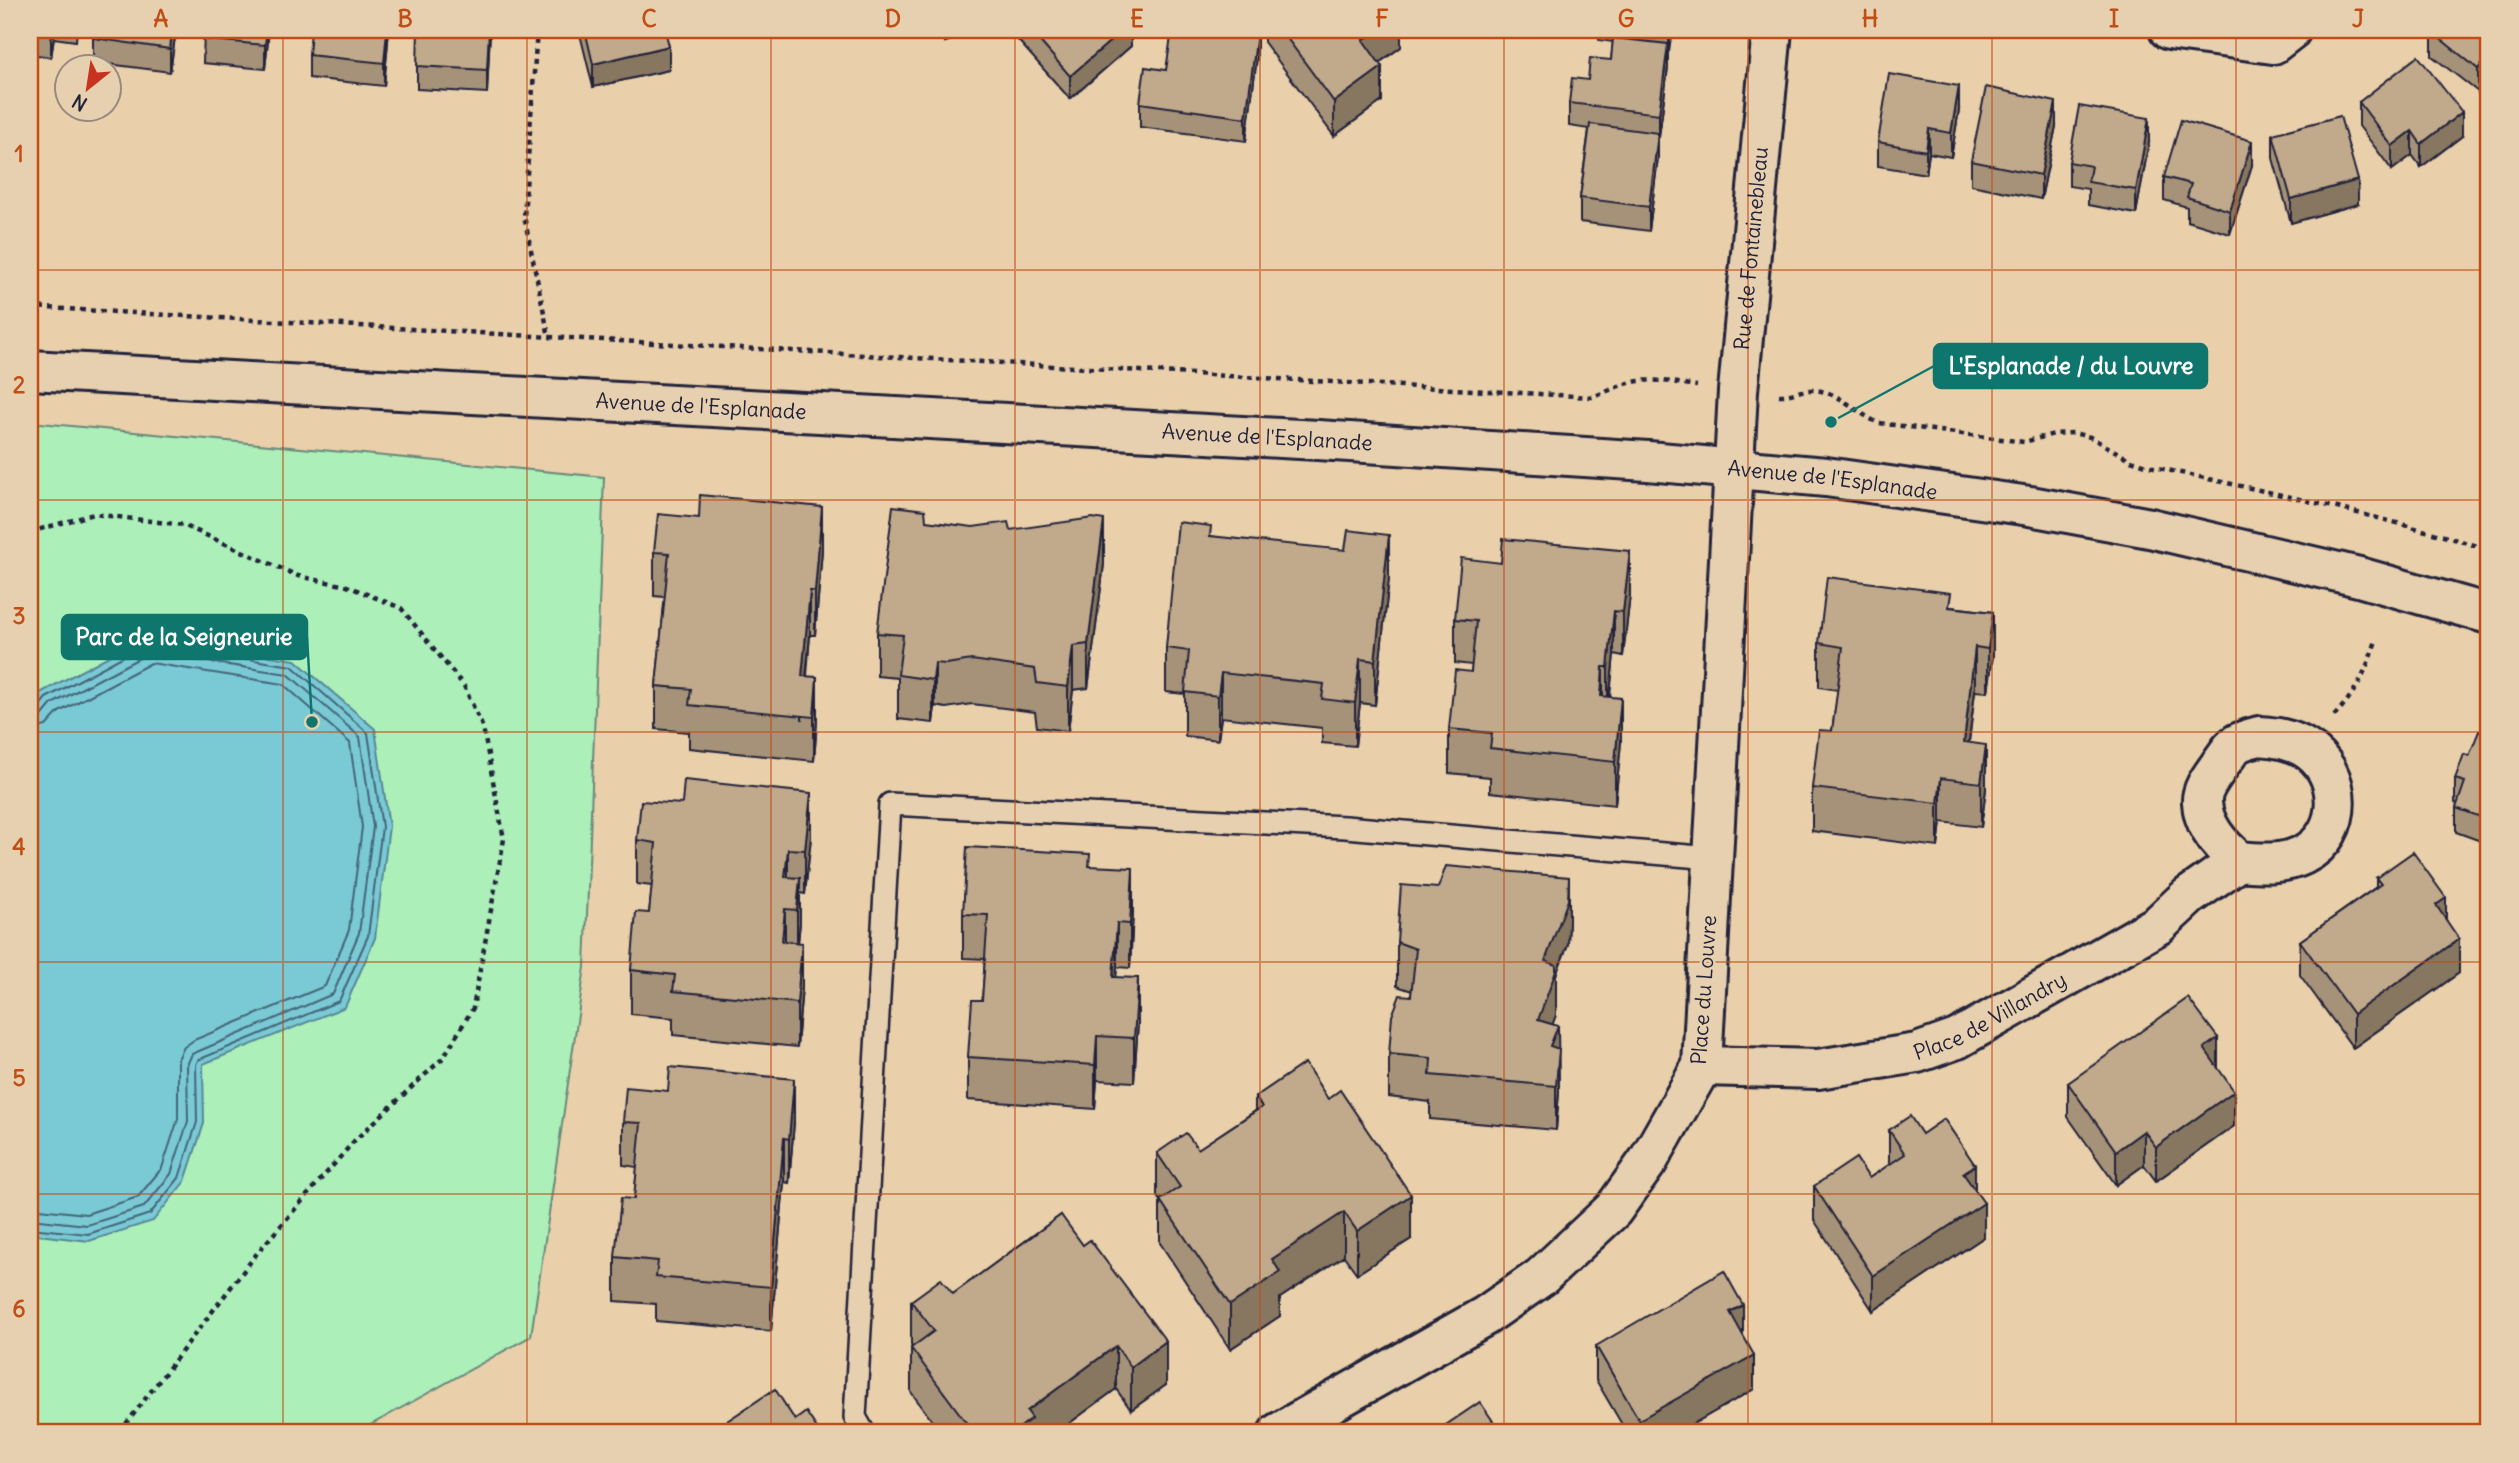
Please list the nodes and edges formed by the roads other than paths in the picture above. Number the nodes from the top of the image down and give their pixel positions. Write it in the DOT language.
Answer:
graph roads {
  1 [pos="1772,30"];
  2 [pos="2169,30"];
  3 [pos="2291,30"];
  4 [pos="30,370"];
  5 [pos="1735,469"];
  6 [pos="2489,614"];
  7 [pos="1712,858"];
  8 [pos="2239,861"];
  9 [pos="1702,1066"];
  10 [pos="864,1433"];
  11 [pos="1278,1433"];
  1 -- 5 [label="street, Rue de Fontainebleau"];
  2 -- 3 [label="street"];
  4 -- 5 [label="street, Avenue de l'Esplanade"];
  5 -- 6 [label="street, Avenue de l'Esplanade"];
  5 -- 7 [label="street, Place du Louvre"];
  7 -- 9 [label="street, Place du Louvre"];
  7 -- 10 [label="lane"];
  8 -- 9 [label="street, Place de Villandry"];
  9 -- 11 [label="street, Place du Louvre"];
}
